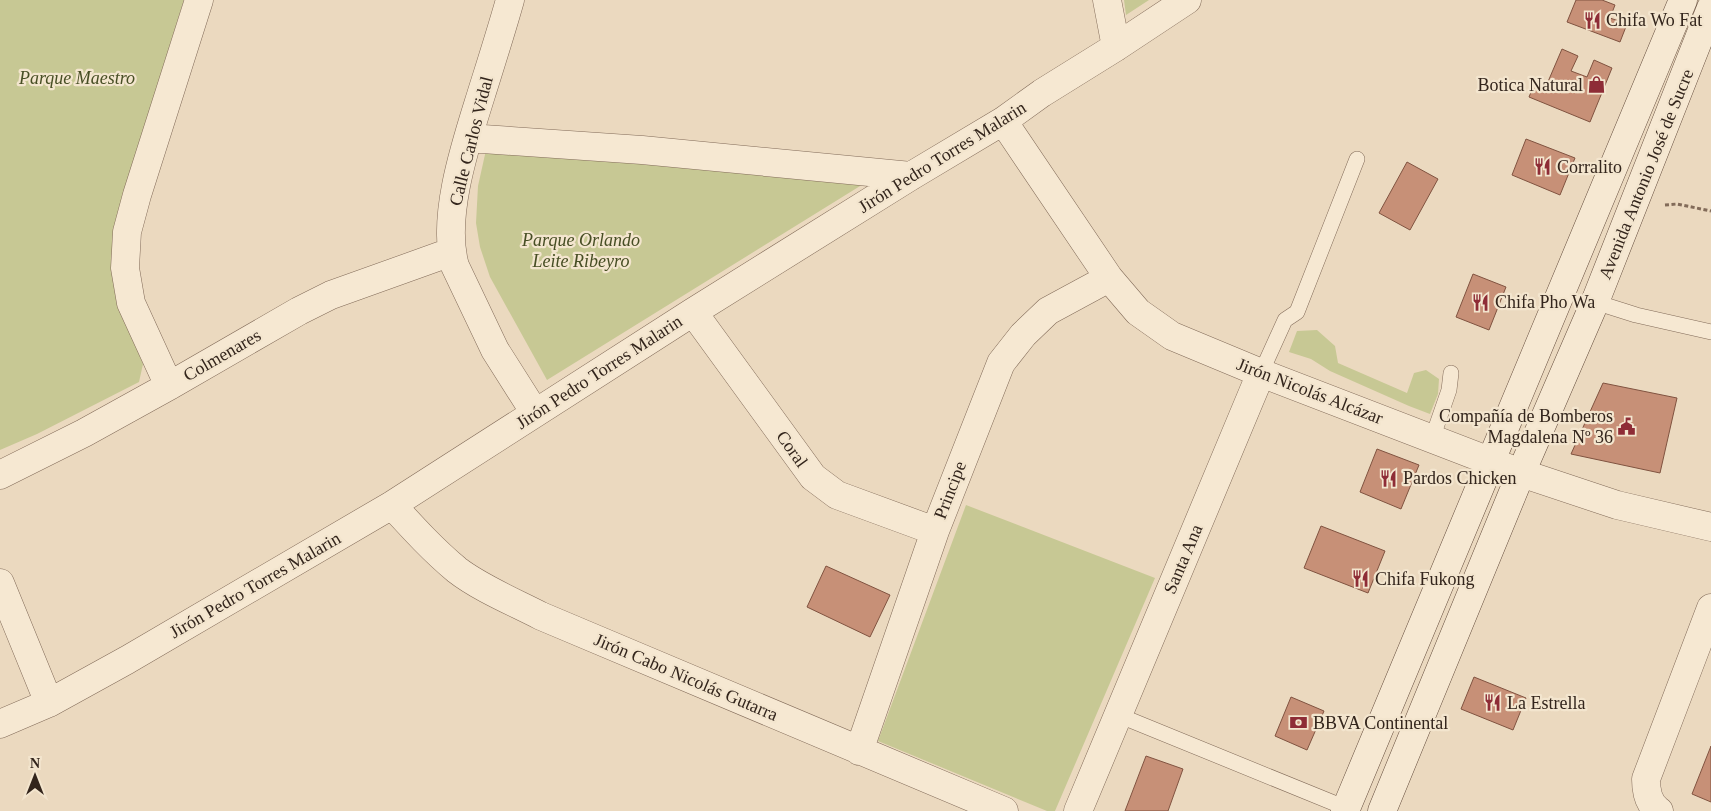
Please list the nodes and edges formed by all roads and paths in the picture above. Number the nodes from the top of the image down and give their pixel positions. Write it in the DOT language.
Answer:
graph roads {
  1 [pos="200,0"];
  2 [pos="510,0"];
  3 [pos="1106,0"];
  4 [pos="1187,0"];
  5 [pos="1683,0"];
  6 [pos="1711,8"];
  7 [pos="1116,47"];
  8 [pos="1003,121"];
  9 [pos="468,138"];
  10 [pos="1356,160"];
  11 [pos="911,176"];
  12 [pos="1632,207"];
  13 [pos="1711,211"];
  14 [pos="451,252"];
  15 [pos="1108,278"];
  16 [pos="1595,302"];
  17 [pos="693,312"];
  18 [pos="1711,332"];
  19 [pos="1261,373"];
  20 [pos="1451,373"];
  21 [pos="169,386"];
  22 [pos="535,413"];
  23 [pos="1432,439"];
  24 [pos="1489,461"];
  25 [pos="1521,473"];
  26 [pos="0,475"];
  27 [pos="392,505"];
  28 [pos="1711,527"];
  29 [pos="935,531"];
  30 [pos="0,583"];
  31 [pos="1711,608"];
  32 [pos="49,703"];
  33 [pos="1118,715"];
  34 [pos="0,724"];
  35 [pos="859,751"];
  36 [pos="1346,809"];
  37 [pos="1004,811"];
  38 [pos="1078,811"];
  39 [pos="1382,811"];
  40 [pos="1659,811"];
  1 -- 21 [label="street"];
  2 -- 9 [label="street, Calle Carlos Vidal"];
  3 -- 7 [label="street"];
  4 -- 7 [label="street, Jirón Pedro Torres Malarin"];
  5 -- 24 [label="street, Avenida Antonio José de Sucre"];
  6 -- 12 [label="street, Avenida Antonio José de Sucre"];
  7 -- 8 [label="street, Jirón Pedro Torres Malarin"];
  8 -- 11 [label="street, Jirón Pedro Torres Malarin"];
  8 -- 15 [label="street, Jirón Nicolás Alcázar"];
  9 -- 11 [label="street"];
  9 -- 14 [label="street, Calle Carlos Vidal"];
  10 -- 19 [label="lane, Santa Ana"];
  11 -- 17 [label="street, Jirón Pedro Torres Malarin"];
  12 -- 13 [label="path"];
  12 -- 16 [label="street, Avenida Antonio José de Sucre"];
  14 -- 21 [label="street, Colmenares"];
  14 -- 22 [label="street, Calle Carlos Vidal"];
  15 -- 19 [label="street, Jirón Nicolás Alcázar"];
  15 -- 29 [label="street, Principe"];
  16 -- 18 [label="lane"];
  16 -- 25 [label="street, Avenida Antonio José de Sucre"];
  17 -- 22 [label="street, Jirón Pedro Torres Malarin"];
  17 -- 29 [label="street, Coral"];
  19 -- 23 [label="street, Jirón Nicolás Alcázar"];
  19 -- 33 [label="street, Santa Ana"];
  20 -- 23 [label="lane"];
  21 -- 26 [label="street, Colmenares"];
  22 -- 27 [label="street, Jirón Pedro Torres Malarin"];
  23 -- 24 [label="street, Jirón Nicolás Alcázar"];
  24 -- 25 [label="street, Jirón Nicolás Alcázar"];
  24 -- 36 [label="street, Avenida Antonio José de Sucre"];
  25 -- 28 [label="street, Jirón Nicolás Alcázar"];
  25 -- 39 [label="street, Avenida Antonio José de Sucre"];
  27 -- 32 [label="street, Jirón Pedro Torres Malarin"];
  27 -- 35 [label="street, Jirón Cabo Nicolás Gutarra"];
  29 -- 35 [label="street, Principe"];
  30 -- 32 [label="street"];
  31 -- 40 [label="street"];
  32 -- 34 [label="street, Jirón Pedro Torres Malarin"];
  33 -- 36 [label="lane"];
  33 -- 38 [label="street, Santa Ana"];
  35 -- 37 [label="street, Jirón Cabo Nicolás Gutarra"];
}
